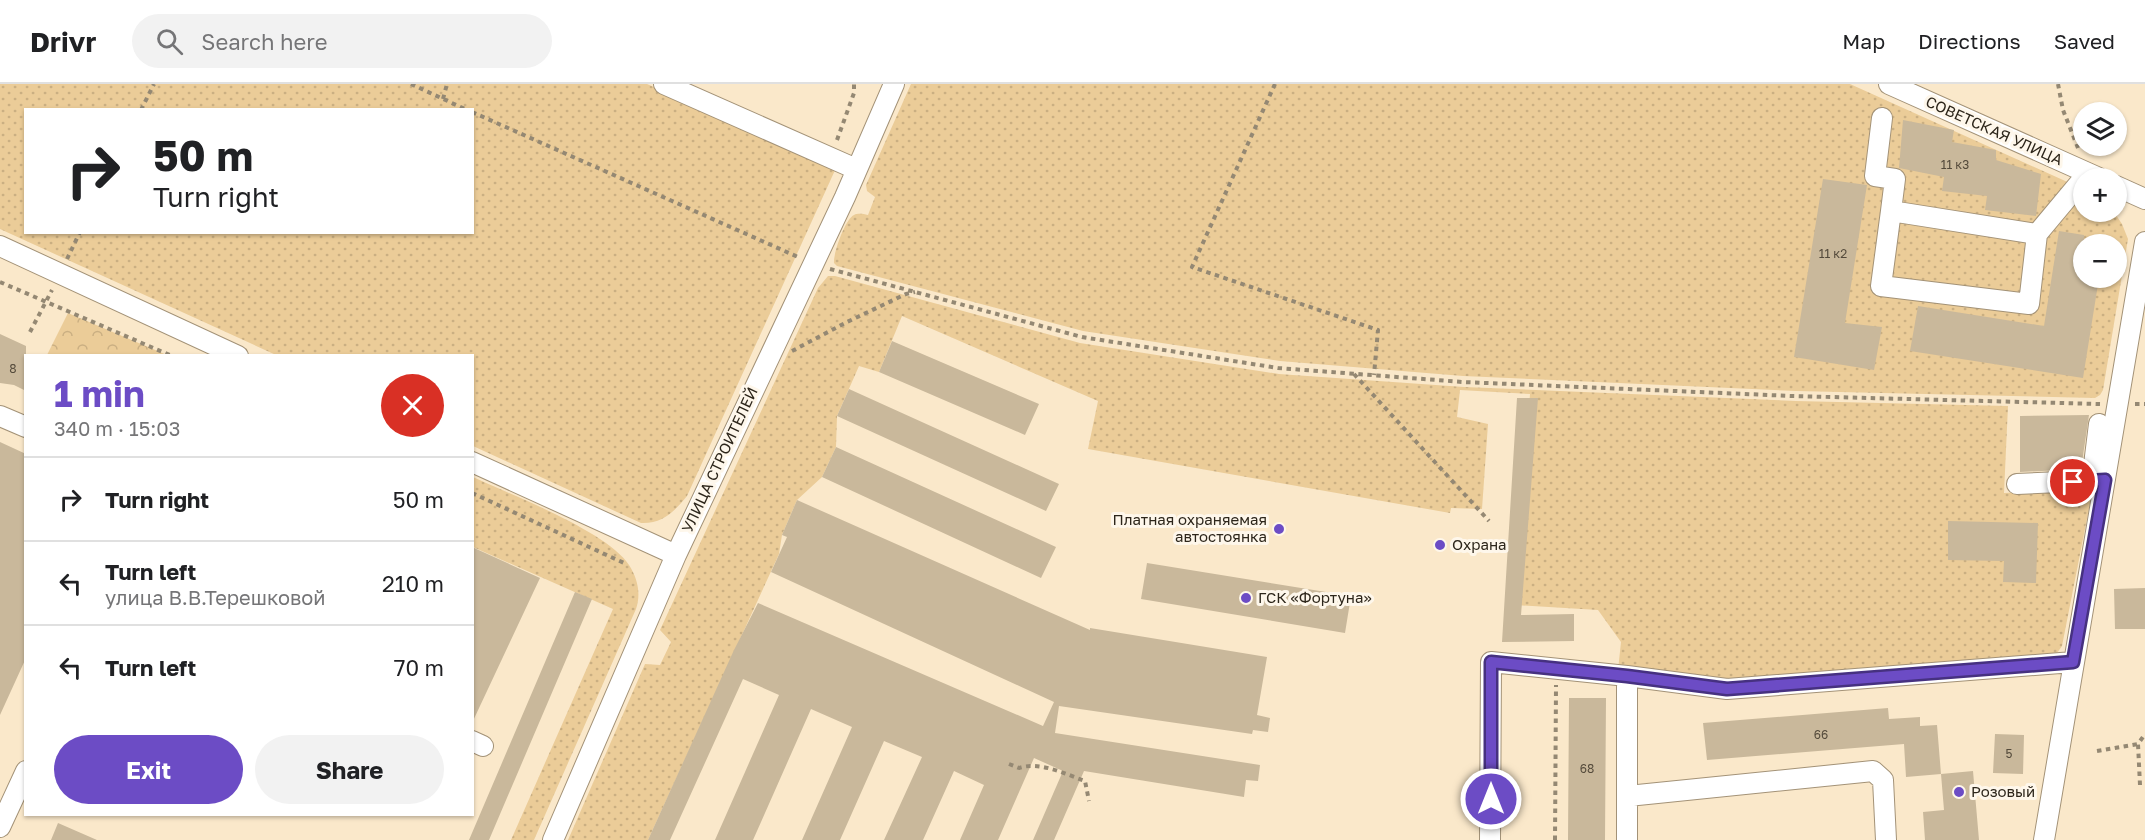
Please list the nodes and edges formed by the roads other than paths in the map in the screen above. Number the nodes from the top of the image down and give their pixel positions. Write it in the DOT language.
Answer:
graph roads {
  1 [pos="664,84"];
  2 [pos="894,84"];
  3 [pos="1889,84"];
  4 [pos="1882,118"];
  5 [pos="2075,168"];
  6 [pos="856,169"];
  7 [pos="2127,191"];
  8 [pos="2073,197"];
  9 [pos="2145,199"];
  10 [pos="1891,211"];
  11 [pos="2037,234"];
  12 [pos="2145,242"];
  13 [pos="0,246"];
  14 [pos="212,350"];
  15 [pos="229,354"];
  16 [pos="0,416"];
  17 [pos="2098,424"];
  18 [pos="24,426"];
  19 [pos="474,463"];
  20 [pos="2098,480"];
  21 [pos="2016,484"];
  22 [pos="676,555"];
  23 [pos="2073,662"];
  24 [pos="1627,676"];
  25 [pos="24,775"];
  26 [pos="1628,796"];
  27 [pos="0,827"];
  28 [pos="553,840"];
  29 [pos="1491,840"];
  30 [pos="1627,840"];
  31 [pos="1886,840"];
  32 [pos="2044,840"];
  1 -- 6 [label="street"];
  2 -- 6 [label="street, УЛИЦА СТРОИТЕЛЕЙ"];
  3 -- 5 [label="street, СОВЕТСКАЯ УЛИЦА"];
  4 -- 10 [label="street"];
  6 -- 22 [label="street, УЛИЦА СТРОИТЕЛЕЙ"];
  7 -- 9 [label="street"];
  8 -- 11 [label="street"];
  10 -- 11 [label="street"];
  10 -- 11 [label="street"];
  12 -- 20 [label="street"];
  13 -- 14 [label="street"];
  14 -- 15 [label="street"];
  16 -- 18 [label="street"];
  17 -- 20 [label="street"];
  19 -- 22 [label="street"];
  20 -- 21 [label="street"];
  20 -- 23 [label="street"];
  22 -- 28 [label="street, УЛИЦА СТРОИТЕЛЕЙ"];
  23 -- 24 [label="street"];
  23 -- 32 [label="street"];
  24 -- 26 [label="street"];
  24 -- 29 [label="street"];
  25 -- 27 [label="street"];
  26 -- 30 [label="street"];
  26 -- 31 [label="street"];
}
